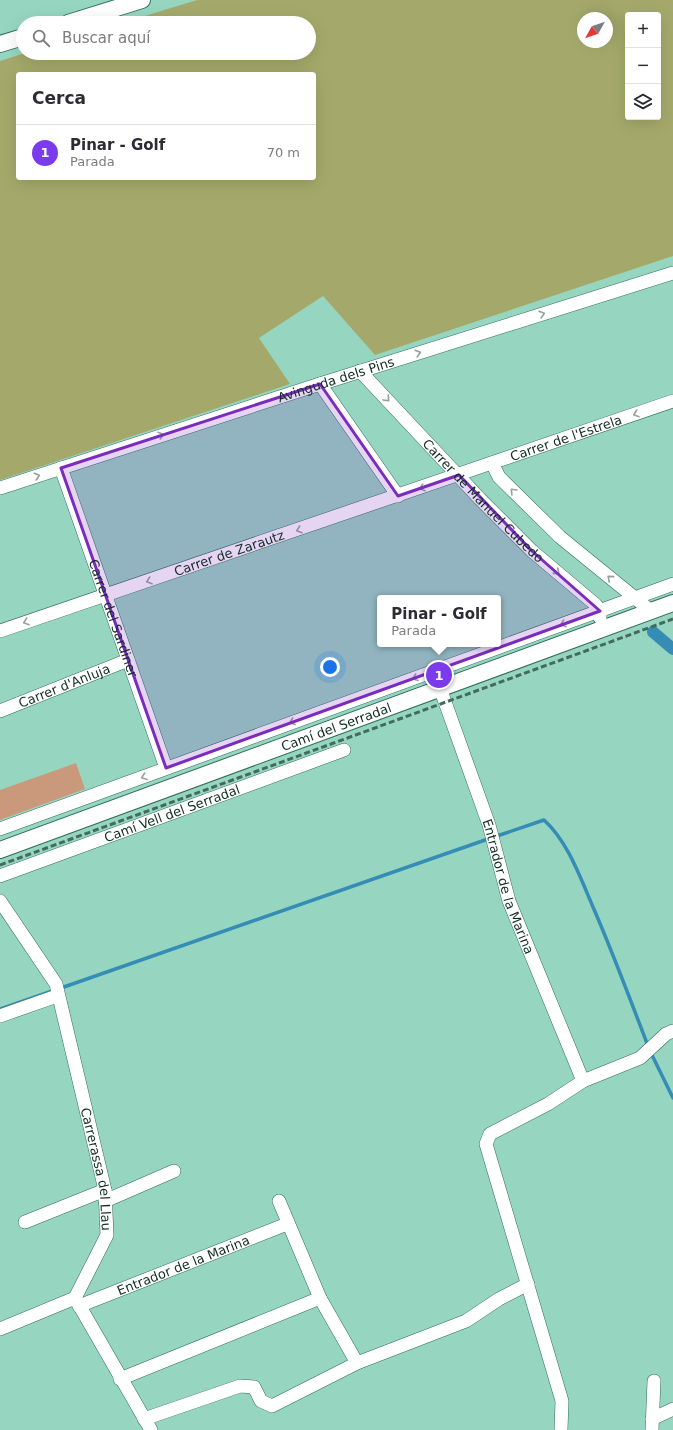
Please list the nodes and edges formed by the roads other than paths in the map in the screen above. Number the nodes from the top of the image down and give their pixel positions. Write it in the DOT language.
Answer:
graph roads {
  1 [pos="142,0"];
  2 [pos="91,16"];
  3 [pos="16,39"];
  4 [pos="0,44"];
  5 [pos="673,273"];
  6 [pos="360,371"];
  7 [pos="320,384"];
  8 [pos="673,401"];
  9 [pos="492,463"];
  10 [pos="61,468"];
  11 [pos="458,475"];
  12 [pos="0,488"];
  13 [pos="398,496"];
  14 [pos="673,584"];
  15 [pos="106,595"];
  16 [pos="634,598"];
  17 [pos="673,603"];
  18 [pos="600,611"];
  19 [pos="651,611"];
  20 [pos="602,629"];
  21 [pos="0,631"];
  22 [pos="500,647"];
  23 [pos="501,647"];
  24 [pos="128,660"];
  25 [pos="440,688"];
  26 [pos="0,711"];
  27 [pos="344,750"];
  28 [pos="166,768"];
  29 [pos="0,829"];
  30 [pos="0,850"];
  31 [pos="0,876"];
  32 [pos="0,900"];
  33 [pos="58,996"];
  34 [pos="0,1016"];
  35 [pos="673,1031"];
  36 [pos="583,1081"];
  37 [pos="174,1171"];
  38 [pos="105,1196"];
  39 [pos="279,1201"];
  40 [pos="25,1222"];
  41 [pos="287,1224"];
  42 [pos="528,1284"];
  43 [pos="320,1298"];
  44 [pos="77,1302"];
  45 [pos="0,1329"];
  46 [pos="357,1363"];
  47 [pos="120,1379"];
  48 [pos="654,1381"];
  49 [pos="673,1409"];
  50 [pos="147,1424"];
  51 [pos="652,1424"];
  52 [pos="561,1430"];
  1 -- 2 [label="street"];
  3 -- 4 [label="street"];
  6 -- 5 [label="street, Avinguda dels Pins, one-way"];
  6 -- 7 [label="street, Avinguda dels Pins"];
  6 -- 11 [label="street, Carrer de Manuel Cubedo, one-way"];
  10 -- 7 [label="street, Avinguda dels Pins, one-way"];
  7 -- 13 [label="street"];
  8 -- 9 [label="street, Carrer de l'Estrela, one-way"];
  9 -- 11 [label="street, Carrer de l'Estrela"];
  16 -- 9 [label="street, Carrer de Manuel Cubedo, one-way"];
  12 -- 10 [label="street, Avinguda dels Pins, one-way"];
  10 -- 15 [label="street, Carrer del Sardiner"];
  11 -- 13 [label="street, Carrer de Zarautz, one-way"];
  11 -- 18 [label="street, Carrer de Manuel Cubedo, one-way"];
  13 -- 15 [label="street, Carrer de Zarautz, one-way"];
  14 -- 16 [label="street, Camí del Serradal"];
  15 -- 21 [label="street, Carrer de Zarautz, one-way"];
  15 -- 24 [label="street, Carrer del Sardiner"];
  16 -- 18 [label="street, Camí del Serradal"];
  16 -- 19 [label="street, Carrer de Manuel Cubedo"];
  17 -- 19 [label="street, Camí del Serradal"];
  18 -- 20 [label="street"];
  18 -- 23 [label="street, Camí del Serradal, one-way"];
  19 -- 20 [label="street, Camí del Serradal"];
  20 -- 25 [label="street, Camí del Serradal"];
  22 -- 28 [label="street, Camí del Serradal, one-way"];
  24 -- 26 [label="street, Carrer d'Anluja"];
  24 -- 28 [label="street, Carrer del Sardiner"];
  25 -- 30 [label="street, Camí del Serradal"];
  25 -- 36 [label="street, Entrador de la Marina"];
  27 -- 31 [label="street, Camí Vell del Serradal"];
  28 -- 29 [label="street, Camí del Serradal, one-way"];
  32 -- 33 [label="street, Carrerassa del Llau"];
  33 -- 34 [label="street"];
  33 -- 38 [label="street, Carrerassa del Llau"];
  35 -- 36 [label="street"];
  36 -- 42 [label="street"];
  37 -- 38 [label="street"];
  38 -- 40 [label="street"];
  38 -- 44 [label="street, Carrerassa del Llau"];
  39 -- 41 [label="street"];
  41 -- 43 [label="street"];
  41 -- 44 [label="street, Entrador de la Marina"];
  42 -- 46 [label="street"];
  42 -- 52 [label="street"];
  43 -- 46 [label="street"];
  43 -- 47 [label="street"];
  44 -- 45 [label="street, Entrador de la Marina"];
  44 -- 47 [label="street"];
  46 -- 50 [label="street"];
  47 -- 50 [label="street"];
  48 -- 51 [label="street"];
  49 -- 51 [label="street"];
}
